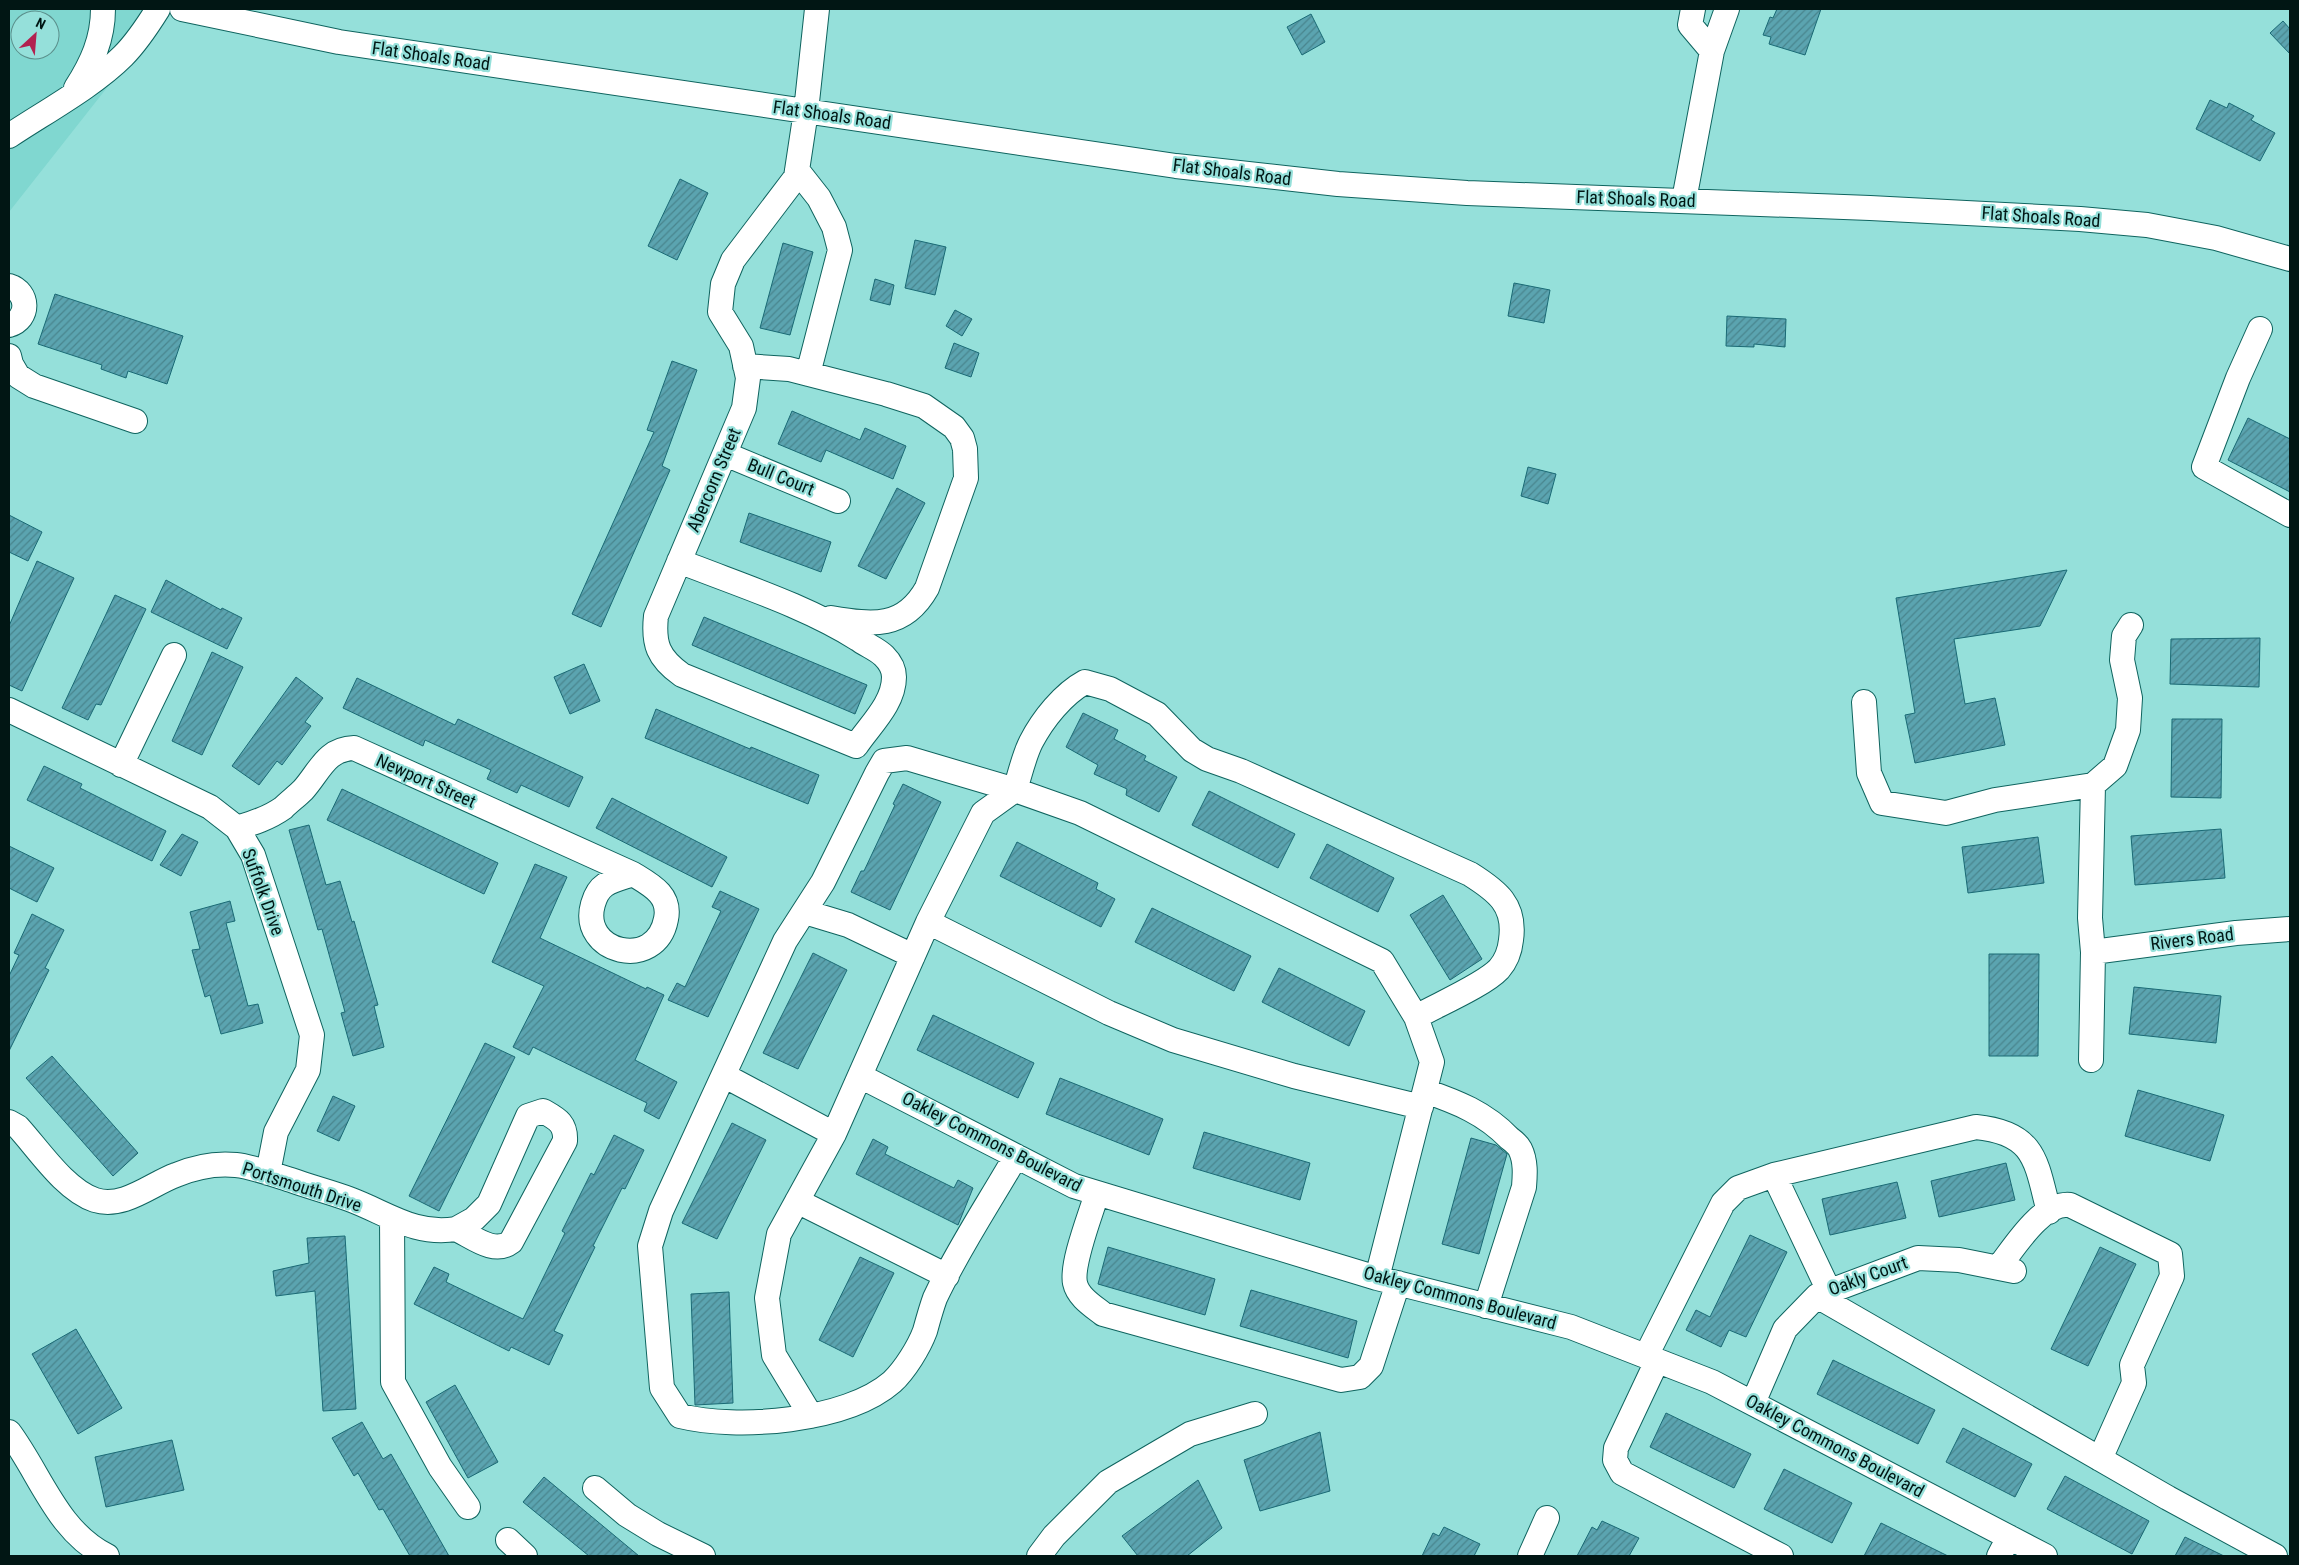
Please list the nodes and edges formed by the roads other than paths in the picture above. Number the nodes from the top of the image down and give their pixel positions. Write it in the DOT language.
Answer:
graph roads {
  1 [pos="103,9"];
  2 [pos="158,9"];
  3 [pos="182,9"];
  4 [pos="817,9"];
  5 [pos="1693,9"];
  6 [pos="1727,9"];
  7 [pos="1712,51"];
  8 [pos="72,94"];
  9 [pos="806,111"];
  10 [pos="9,136"];
  11 [pos="797,170"];
  12 [pos="1684,200"];
  13 [pos="2290,259"];
  14 [pos="9,286"];
  15 [pos="9,325"];
  16 [pos="2260,329"];
  17 [pos="9,356"];
  18 [pos="745,366"];
  19 [pos="808,374"];
  20 [pos="135,421"];
  21 [pos="725,454"];
  22 [pos="838,501"];
  23 [pos="2290,515"];
  24 [pos="679,561"];
  25 [pos="812,615"];
  26 [pos="2131,625"];
  27 [pos="174,655"];
  28 [pos="1864,702"];
  29 [pos="9,710"];
  30 [pos="121,764"];
  31 [pos="2093,785"];
  32 [pos="1014,790"];
  33 [pos="237,828"];
  34 [pos="633,874"];
  35 [pos="805,912"];
  36 [pos="928,922"];
  37 [pos="2290,930"];
  38 [pos="2093,952"];
  39 [pos="913,956"];
  40 [pos="1416,1017"];
  41 [pos="2091,1060"];
  42 [pos="725,1076"];
  43 [pos="860,1076"];
  44 [pos="1423,1099"];
  45 [pos="9,1122"];
  46 [pos="834,1134"];
  47 [pos="1016,1156"];
  48 [pos="268,1173"];
  49 [pos="1774,1174"];
  50 [pos="1097,1193"];
  51 [pos="797,1201"];
  52 [pos="2050,1212"];
  53 [pos="392,1218"];
  54 [pos="456,1229"];
  55 [pos="947,1276"];
  56 [pos="1387,1280"];
  57 [pos="1823,1293"];
  58 [pos="1486,1306"];
  59 [pos="1651,1358"];
  60 [pos="1752,1403"];
  61 [pos="1255,1414"];
  62 [pos="811,1416"];
  63 [pos="9,1432"];
  64 [pos="2100,1459"];
  65 [pos="595,1488"];
  66 [pos="468,1507"];
  67 [pos="1547,1518"];
  68 [pos="508,1540"];
  69 [pos="2004,1547"];
  70 [pos="107,1556"];
  71 [pos="525,1556"];
  72 [pos="703,1556"];
  73 [pos="1039,1556"];
  74 [pos="1530,1556"];
  75 [pos="1781,1556"];
  76 [pos="2045,1556"];
  77 [pos="2274,1556"];
  1 -- 8 [label="street"];
  2 -- 8 [label="street"];
  3 -- 9 [label="street, Flat Shoals Road"];
  4 -- 9 [label="street, Abercorn Street"];
  5 -- 7 [label="street"];
  6 -- 7 [label="street"];
  7 -- 12 [label="street"];
  8 -- 10 [label="street"];
  9 -- 11 [label="street, Abercorn Street"];
  9 -- 12 [label="street, Flat Shoals Road"];
  11 -- 18 [label="street, Abercorn Street"];
  11 -- 19 [label="street"];
  12 -- 13 [label="street, Flat Shoals Road"];
  14 -- 15 [label="street"];
  16 -- 23 [label="street"];
  17 -- 20 [label="street"];
  18 -- 19 [label="street"];
  18 -- 21 [label="street, Abercorn Street"];
  19 -- 25 [label="street"];
  21 -- 22 [label="street, Bull Court"];
  21 -- 24 [label="street, Abercorn Street"];
  24 -- 25 [label="street"];
  24 -- 25 [label="street, Abercorn Street"];
  26 -- 31 [label="street"];
  27 -- 30 [label="street"];
  28 -- 31 [label="street"];
  29 -- 30 [label="street, Suffolk Drive"];
  30 -- 33 [label="street, Suffolk Drive"];
  31 -- 38 [label="street"];
  32 -- 35 [label="street"];
  32 -- 36 [label="street"];
  32 -- 40 [label="street"];
  32 -- 40 [label="street"];
  33 -- 34 [label="street, Newport Street"];
  33 -- 48 [label="street, Suffolk Drive"];
  35 -- 39 [label="street"];
  35 -- 42 [label="street"];
  36 -- 39 [label="street"];
  36 -- 44 [label="street"];
  37 -- 38 [label="street, Rivers Road"];
  38 -- 41 [label="street"];
  39 -- 43 [label="street"];
  40 -- 44 [label="street"];
  42 -- 46 [label="street"];
  42 -- 62 [label="street"];
  43 -- 46 [label="street"];
  43 -- 47 [label="street, Oakley Commons Boulevard"];
  44 -- 56 [label="street"];
  44 -- 58 [label="street"];
  45 -- 48 [label="street, Portsmouth Drive"];
  46 -- 51 [label="street"];
  47 -- 50 [label="street, Oakley Commons Boulevard"];
  47 -- 55 [label="street"];
  48 -- 53 [label="street, Portsmouth Drive"];
  49 -- 52 [label="street"];
  49 -- 57 [label="street"];
  49 -- 59 [label="street"];
  50 -- 56 [label="street, Oakley Commons Boulevard"];
  50 -- 56 [label="street"];
  51 -- 55 [label="street"];
  51 -- 62 [label="street"];
  52 -- 57 [label="street, Oakly Court"];
  52 -- 64 [label="street"];
  53 -- 54 [label="street, Portsmouth Drive"];
  53 -- 66 [label="street"];
  54 -- 54 [label="street"];
  55 -- 62 [label="street"];
  56 -- 58 [label="street, Oakley Commons Boulevard"];
  57 -- 60 [label="street, Oakly Court"];
  57 -- 64 [label="street"];
  58 -- 59 [label="street, Oakley Commons Boulevard"];
  59 -- 60 [label="street, Oakley Commons Boulevard"];
  59 -- 75 [label="street"];
  60 -- 69 [label="street, Oakley Commons Boulevard"];
  61 -- 73 [label="street"];
  63 -- 70 [label="street"];
  64 -- 77 [label="street"];
  65 -- 72 [label="street"];
  67 -- 74 [label="street"];
  68 -- 71 [label="street"];
  69 -- 76 [label="street, Oakley Commons Boulevard"];
}
